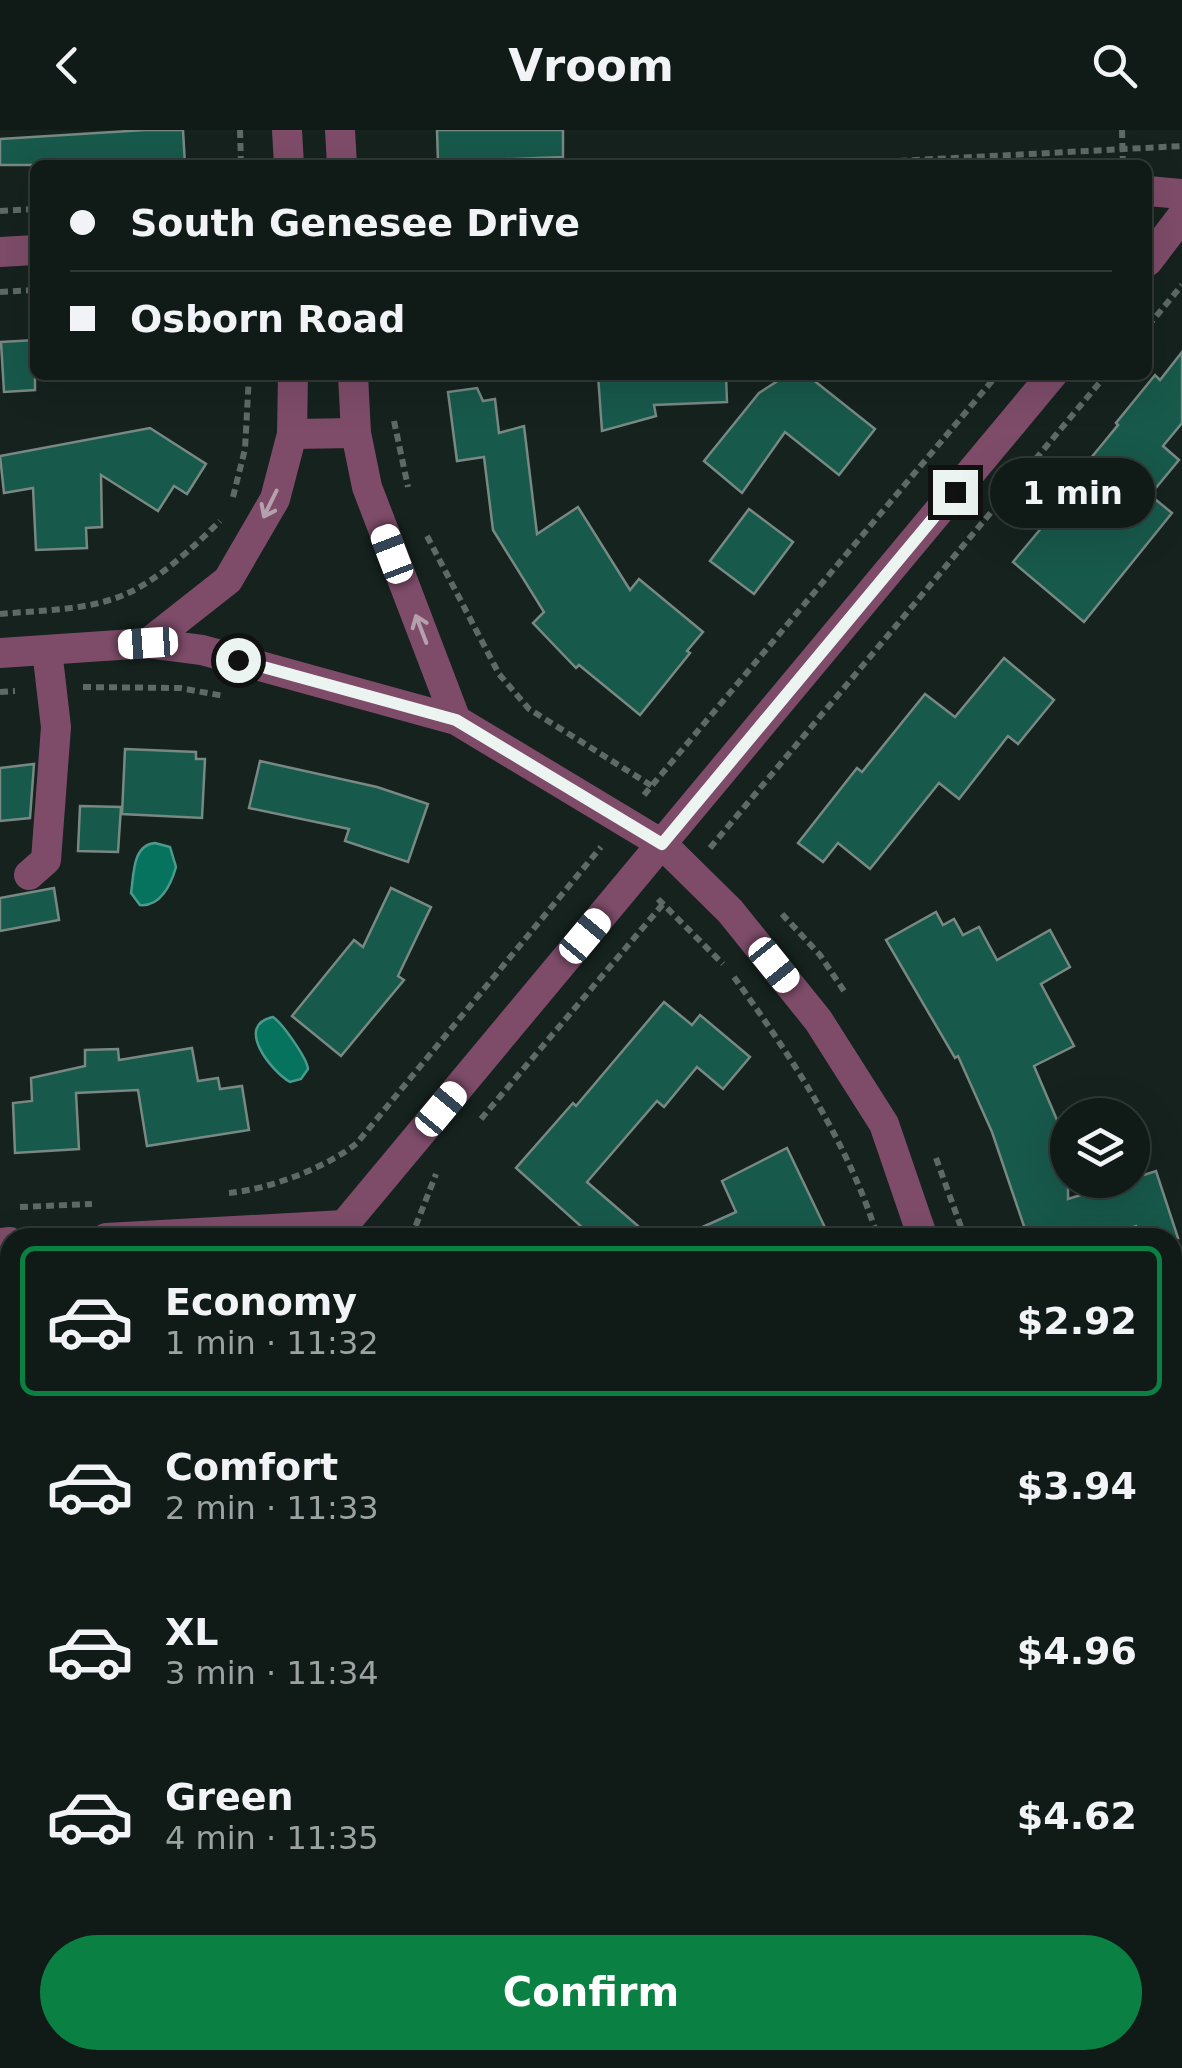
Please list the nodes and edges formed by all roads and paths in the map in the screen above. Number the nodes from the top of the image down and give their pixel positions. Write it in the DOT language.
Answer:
graph roads {
  1 [pos="240,130"];
  2 [pos="287,130"];
  3 [pos="340,130"];
  4 [pos="1122,130"];
  5 [pos="1182,146"];
  6 [pos="1123,148"];
  7 [pos="241,160"];
  8 [pos="289,160"];
  9 [pos="342,160"];
  10 [pos="910,160"];
  11 [pos="1123,160"];
  12 [pos="1152,191"];
  13 [pos="1182,194"];
  14 [pos="30,209"];
  15 [pos="0,211"];
  16 [pos="1182,216"];
  17 [pos="30,250"];
  18 [pos="0,252"];
  19 [pos="1152,256"];
  20 [pos="1182,285"];
  21 [pos="30,290"];
  22 [pos="0,292"];
  23 [pos="1152,321"];
  24 [pos="250,380"];
  25 [pos="292,380"];
  26 [pos="353,380"];
  27 [pos="994,380"];
  28 [pos="1048,380"];
  29 [pos="1102,380"];
  30 [pos="356,433"];
  31 [pos="292,434"];
  32 [pos="0,614"];
  33 [pos="148,643"];
  34 [pos="46,650"];
  35 [pos="0,652"];
  36 [pos="51,687"];
  37 [pos="0,692"];
  38 [pos="233,697"];
  39 [pos="456,720"];
  40 [pos="622,820"];
  41 [pos="583,839"];
  42 [pos="662,844"];
  43 [pos="599,850"];
  44 [pos="690,872"];
  45 [pos="29,874"];
  46 [pos="634,878"];
  47 [pos="663,904"];
  48 [pos="469,1124"];
  49 [pos="442,1165"];
  50 [pos="219,1194"];
  51 [pos="106,1203"];
  52 [pos="18,1207"];
  53 [pos="348,1228"];
  54 [pos="415,1228"];
  55 [pos="875,1228"];
  56 [pos="920,1228"];
  1 -- 7 [label="path"];
  2 -- 8 [label="street"];
  3 -- 9 [label="street"];
  4 -- 6 [label="path"];
  5 -- 6 [label="path"];
  6 -- 10 [label="path"];
  6 -- 11 [label="path"];
  12 -- 13 [label="street"];
  14 -- 15 [label="path"];
  16 -- 19 [label="street"];
  17 -- 18 [label="street"];
  20 -- 23 [label="path"];
  21 -- 22 [label="path"];
  24 -- 32 [label="path"];
  25 -- 31 [label="street"];
  26 -- 30 [label="street"];
  27 -- 40 [label="path"];
  28 -- 42 [label="street"];
  29 -- 44 [label="path"];
  30 -- 31 [label="street"];
  39 -- 30 [label="street, one-way"];
  31 -- 33 [label="street, one-way"];
  33 -- 34 [label="street"];
  33 -- 39 [label="street"];
  34 -- 35 [label="street"];
  34 -- 36 [label="street"];
  36 -- 37 [label="path"];
  36 -- 38 [label="path"];
  36 -- 45 [label="street"];
  39 -- 40 [label="street"];
  40 -- 42 [label="street"];
  40 -- 43 [label="path"];
  41 -- 43 [label="path"];
  42 -- 44 [label="street"];
  42 -- 46 [label="street"];
  43 -- 46 [label="path"];
  43 -- 50 [label="path"];
  44 -- 47 [label="path"];
  44 -- 56 [label="street"];
  46 -- 47 [label="path"];
  46 -- 53 [label="street"];
  47 -- 48 [label="path"];
  47 -- 55 [label="path"];
  49 -- 54 [label="path"];
  51 -- 52 [label="path"];
}
